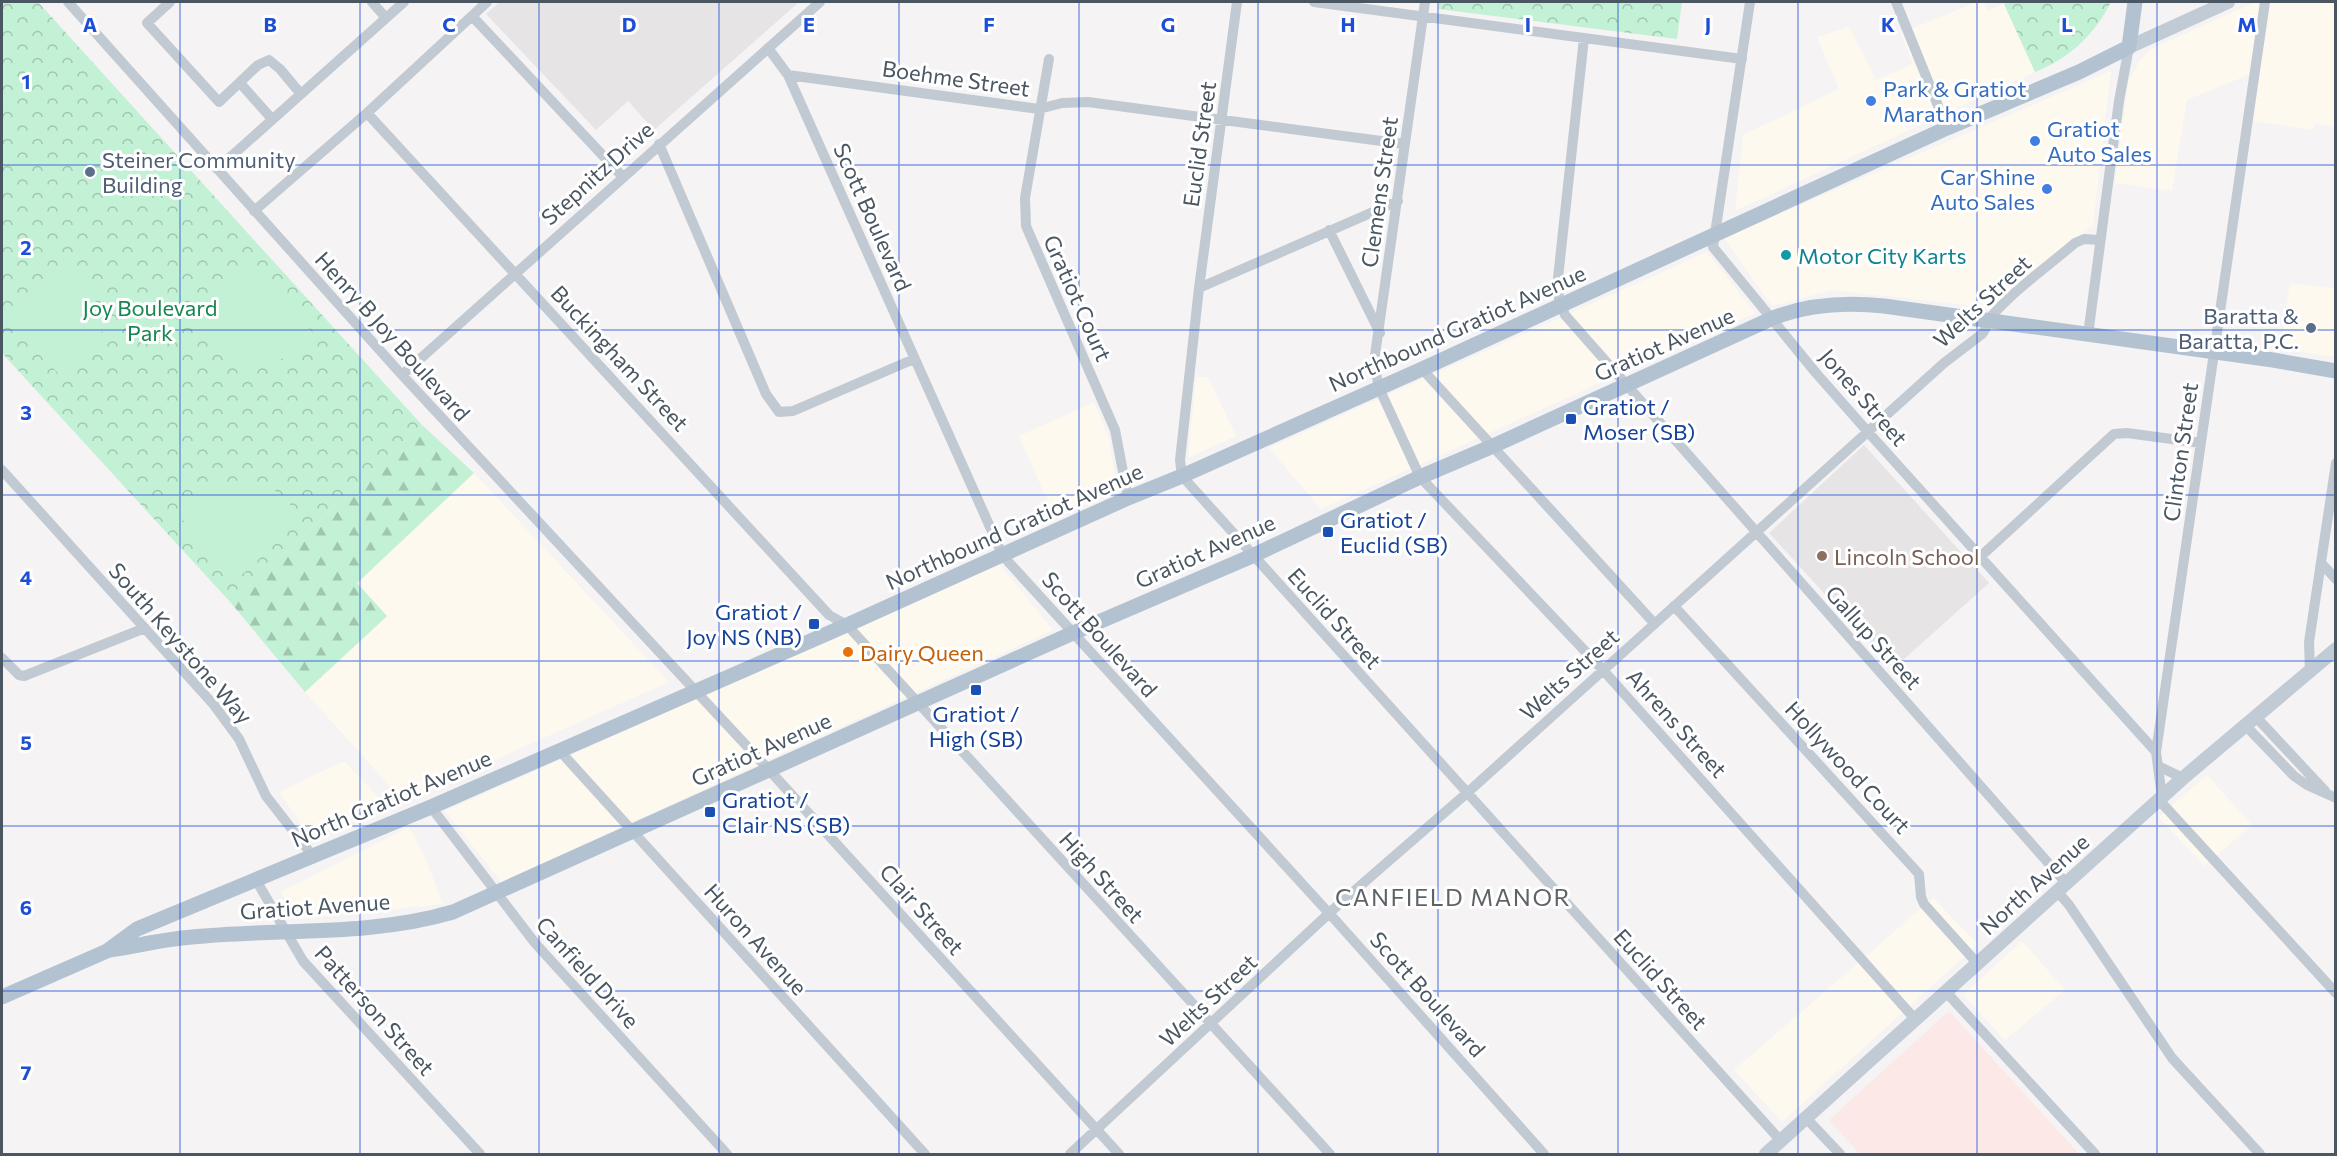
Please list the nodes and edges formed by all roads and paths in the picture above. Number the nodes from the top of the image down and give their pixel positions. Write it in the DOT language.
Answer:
graph roads {
  1 [pos="68,2"];
  2 [pos="170,2"];
  3 [pos="372,2"];
  4 [pos="404,2"];
  5 [pos="487,2"];
  6 [pos="820,2"];
  7 [pos="1237,2"];
  8 [pos="1314,2"];
  9 [pos="1425,2"];
  10 [pos="1750,2"];
  11 [pos="2135,2"];
  12 [pos="2228,2"];
  13 [pos="2265,2"];
  14 [pos="1898,3"];
  15 [pos="472,16"];
  16 [pos="1424,16"];
  17 [pos="386,18"];
  18 [pos="1584,38"];
  19 [pos="2129,47"];
  20 [pos="768,48"];
  21 [pos="1049,59"];
  22 [pos="1742,59"];
  23 [pos="788,75"];
  24 [pos="240,83"];
  25 [pos="300,93"];
  26 [pos="1039,109"];
  27 [pos="367,113"];
  28 [pos="272,119"];
  29 [pos="1222,120"];
  30 [pos="1947,128"];
  31 [pos="659,144"];
  32 [pos="1404,144"];
  33 [pos="217,169"];
  34 [pos="623,177"];
  35 [pos="1398,201"];
  36 [pos="254,211"];
  37 [pos="1329,230"];
  38 [pos="1715,235"];
  39 [pos="2099,240"];
  40 [pos="515,273"];
  41 [pos="1199,288"];
  42 [pos="1561,306"];
  43 [pos="1773,318"];
  44 [pos="1988,320"];
  45 [pos="1380,333"];
  46 [pos="2088,334"];
  47 [pos="2214,352"];
  48 [pos="914,359"];
  49 [pos="1422,369"];
  50 [pos="2336,371"];
  51 [pos="402,375"];
  52 [pos="1627,385"];
  53 [pos="1379,388"];
  54 [pos="1868,432"];
  55 [pos="2201,443"];
  56 [pos="1493,446"];
  57 [pos="2336,463"];
  58 [pos="2,470"];
  59 [pos="1182,476"];
  60 [pos="1420,477"];
  61 [pos="1128,498"];
  62 [pos="1755,532"];
  63 [pos="1003,556"];
  64 [pos="1252,556"];
  65 [pos="1980,557"];
  66 [pos="2321,563"];
  67 [pos="2336,579"];
  68 [pos="1674,606"];
  69 [pos="1654,623"];
  70 [pos="847,625"];
  71 [pos="145,628"];
  72 [pos="1073,633"];
  73 [pos="802,644"];
  74 [pos="2336,649"];
  75 [pos="2,658"];
  76 [pos="1603,670"];
  77 [pos="2310,671"];
  78 [pos="696,691"];
  79 [pos="918,703"];
  80 [pos="2251,721"];
  81 [pos="559,750"];
  82 [pos="2157,752"];
  83 [pos="2158,766"];
  84 [pos="770,771"];
  85 [pos="2183,778"];
  86 [pos="1467,792"];
  87 [pos="2332,795"];
  88 [pos="2161,799"];
  89 [pos="431,807"];
  90 [pos="632,832"];
  91 [pos="312,855"];
  92 [pos="256,880"];
  93 [pos="2062,887"];
  94 [pos="497,893"];
  95 [pos="1329,913"];
  96 [pos="285,933"];
  97 [pos="107,951"];
  98 [pos="1977,963"];
  99 [pos="1946,992"];
  100 [pos="2336,993"];
  101 [pos="2,998"];
  102 [pos="1916,1019"];
  103 [pos="1211,1024"];
  104 [pos="1806,1118"];
  105 [pos="1096,1130"];
  106 [pos="1781,1141"];
  107 [pos="480,1155"];
  108 [pos="727,1155"];
  109 [pos="926,1155"];
  110 [pos="1070,1155"];
  111 [pos="1119,1155"];
  112 [pos="1330,1155"];
  113 [pos="1544,1155"];
  114 [pos="1766,1155"];
  115 [pos="1840,1155"];
  116 [pos="2095,1155"];
  117 [pos="2260,1155"];
  1 -- 33 [label="street, Henry B Joy Boulevard"];
  2 -- 24 [label="street"];
  3 -- 17 [label="street"];
  4 -- 17 [label="street"];
  5 -- 15 [label="street"];
  6 -- 20 [label="street, Stepnitz Drive"];
  7 -- 29 [label="street, Euclid Street"];
  8 -- 16 [label="street"];
  9 -- 16 [label="street, Clemens Street"];
  10 -- 22 [label="street"];
  11 -- 19 [label="main road"];
  12 -- 19 [label="main road"];
  13 -- 47 [label="street, Clinton Street"];
  14 -- 30 [label="street"];
  15 -- 27 [label="street"];
  15 -- 34 [label="street"];
  16 -- 18 [label="street"];
  16 -- 32 [label="street, Clemens Street"];
  17 -- 25 [label="street"];
  18 -- 22 [label="street"];
  18 -- 42 [label="street"];
  19 -- 30 [label="main road, Northbound Gratiot Avenue"];
  19 -- 39 [label="street"];
  20 -- 23 [label="street, Scott Boulevard"];
  20 -- 31 [label="street, Stepnitz Drive"];
  21 -- 26 [label="street, Gratiot Court"];
  22 -- 38 [label="street"];
  23 -- 26 [label="street, Boehme Street"];
  23 -- 48 [label="street, Scott Boulevard"];
  24 -- 25 [label="street"];
  24 -- 28 [label="street"];
  25 -- 28 [label="street"];
  26 -- 29 [label="street, Boehme Street"];
  26 -- 61 [label="street, Gratiot Court"];
  27 -- 36 [label="street"];
  27 -- 40 [label="street, Buckingham Street"];
  28 -- 33 [label="street"];
  29 -- 32 [label="street, Boehme Street"];
  29 -- 41 [label="street, Euclid Street"];
  30 -- 38 [label="main road, Northbound Gratiot Avenue"];
  31 -- 34 [label="street, Stepnitz Drive"];
  31 -- 48 [label="street"];
  32 -- 35 [label="street, Clemens Street"];
  33 -- 36 [label="street, Henry B Joy Boulevard"];
  34 -- 40 [label="street, Stepnitz Drive"];
  35 -- 37 [label="street"];
  35 -- 45 [label="street, Clemens Street"];
  36 -- 51 [label="street, Henry B Joy Boulevard"];
  37 -- 41 [label="street"];
  37 -- 45 [label="street"];
  38 -- 42 [label="main road, Northbound Gratiot Avenue"];
  38 -- 43 [label="street, Jones Street"];
  39 -- 44 [label="street, Welts Street"];
  39 -- 46 [label="street"];
  40 -- 51 [label="street, Stepnitz Drive"];
  40 -- 70 [label="street, Buckingham Street"];
  41 -- 59 [label="street, Euclid Street"];
  42 -- 49 [label="main road, Northbound Gratiot Avenue"];
  42 -- 52 [label="street, Gallup Street"];
  43 -- 44 [label="main road, Gratiot Avenue"];
  43 -- 52 [label="main road, Gratiot Avenue"];
  43 -- 54 [label="street, Jones Street"];
  44 -- 46 [label="main road, Gratiot Avenue"];
  44 -- 54 [label="street, Welts Street"];
  45 -- 53 [label="street, Clemens Street"];
  46 -- 47 [label="main road, Gratiot Avenue"];
  47 -- 50 [label="main road, Gratiot Avenue"];
  47 -- 55 [label="street, Clinton Street"];
  48 -- 63 [label="street, Scott Boulevard"];
  49 -- 53 [label="main road, Northbound Gratiot Avenue"];
  49 -- 56 [label="street"];
  51 -- 78 [label="street, Henry B Joy Boulevard"];
  52 -- 56 [label="main road, Gratiot Avenue"];
  52 -- 62 [label="street, Gallup Street"];
  53 -- 59 [label="main road, Northbound Gratiot Avenue"];
  53 -- 60 [label="street, Ahrens Street"];
  54 -- 62 [label="street, Welts Street"];
  54 -- 65 [label="street, Jones Street"];
  55 -- 65 [label="street"];
  55 -- 82 [label="street, Clinton Street"];
  56 -- 60 [label="main road, Gratiot Avenue"];
  56 -- 69 [label="street"];
  57 -- 66 [label="street"];
  58 -- 71 [label="street, South Keystone Way"];
  59 -- 61 [label="main road, Northbound Gratiot Avenue"];
  59 -- 64 [label="street, Euclid Street"];
  60 -- 64 [label="main road, Gratiot Avenue"];
  60 -- 76 [label="street, Ahrens Street"];
  61 -- 63 [label="main road, Northbound Gratiot Avenue"];
  62 -- 68 [label="street, Welts Street"];
  62 -- 93 [label="street, Gallup Street"];
  63 -- 70 [label="main road, Northbound Gratiot Avenue"];
  63 -- 72 [label="street, Scott Boulevard"];
  64 -- 72 [label="main road, Gratiot Avenue"];
  64 -- 86 [label="street, Euclid Street"];
  65 -- 82 [label="street, Jones Street"];
  66 -- 67 [label="street"];
  66 -- 77 [label="street"];
  68 -- 69 [label="street, Welts Street"];
  68 -- 98 [label="street, Hollywood Court"];
  69 -- 76 [label="street, Welts Street"];
  70 -- 73 [label="main road, Northbound Gratiot Avenue"];
  70 -- 79 [label="street, High Street"];
  71 -- 75 [label="street"];
  71 -- 91 [label="street, South Keystone Way"];
  72 -- 79 [label="main road, Gratiot Avenue"];
  72 -- 95 [label="street, Scott Boulevard"];
  73 -- 78 [label="main road, North Gratiot Avenue"];
  74 -- 77 [label="main road, North Avenue"];
  76 -- 86 [label="street, Welts Street"];
  76 -- 102 [label="street, Ahrens Street"];
  77 -- 80 [label="main road, North Avenue"];
  78 -- 81 [label="main road, North Gratiot Avenue"];
  78 -- 84 [label="street, Clair Street"];
  79 -- 84 [label="main road, Gratiot Avenue"];
  79 -- 103 [label="street, High Street"];
  80 -- 85 [label="main road, North Avenue"];
  80 -- 87 [label="street"];
  81 -- 89 [label="main road, North Gratiot Avenue"];
  81 -- 90 [label="street, Huron Avenue"];
  82 -- 83 [label="street, Clinton Street"];
  83 -- 85 [label="street"];
  83 -- 88 [label="street, Clinton Street"];
  84 -- 90 [label="main road, Gratiot Avenue"];
  84 -- 105 [label="street, Clair Street"];
  85 -- 88 [label="main road, North Avenue"];
  86 -- 95 [label="street, Welts Street"];
  86 -- 106 [label="street, Euclid Street"];
  88 -- 93 [label="main road, North Avenue"];
  88 -- 100 [label="street"];
  89 -- 91 [label="main road, North Gratiot Avenue"];
  89 -- 94 [label="street, Canfield Drive"];
  90 -- 94 [label="main road, Gratiot Avenue"];
  90 -- 109 [label="street, Huron Avenue"];
  91 -- 92 [label="main road, North Gratiot Avenue"];
  92 -- 96 [label="street, Patterson Street"];
  92 -- 97 [label="main road, North Gratiot Avenue"];
  93 -- 98 [label="main road, North Avenue"];
  93 -- 117 [label="street, Gallup Street"];
  94 -- 96 [label="main road, Gratiot Avenue"];
  94 -- 108 [label="street, Canfield Drive"];
  95 -- 103 [label="street, Welts Street"];
  95 -- 113 [label="street, Scott Boulevard"];
  96 -- 97 [label="main road, Gratiot Avenue"];
  96 -- 107 [label="street, Patterson Street"];
  97 -- 101 [label="main road, North Gratiot Avenue"];
  98 -- 99 [label="main road, North Avenue"];
  99 -- 102 [label="main road, North Avenue"];
  99 -- 116 [label="street"];
  102 -- 104 [label="main road, North Avenue"];
  103 -- 105 [label="street, Welts Street"];
  103 -- 112 [label="street, High Street"];
  104 -- 106 [label="main road, North Avenue"];
  104 -- 115 [label="street"];
  105 -- 110 [label="street, Welts Street"];
  105 -- 111 [label="street, Clair Street"];
  106 -- 114 [label="main road, North Avenue"];
}
